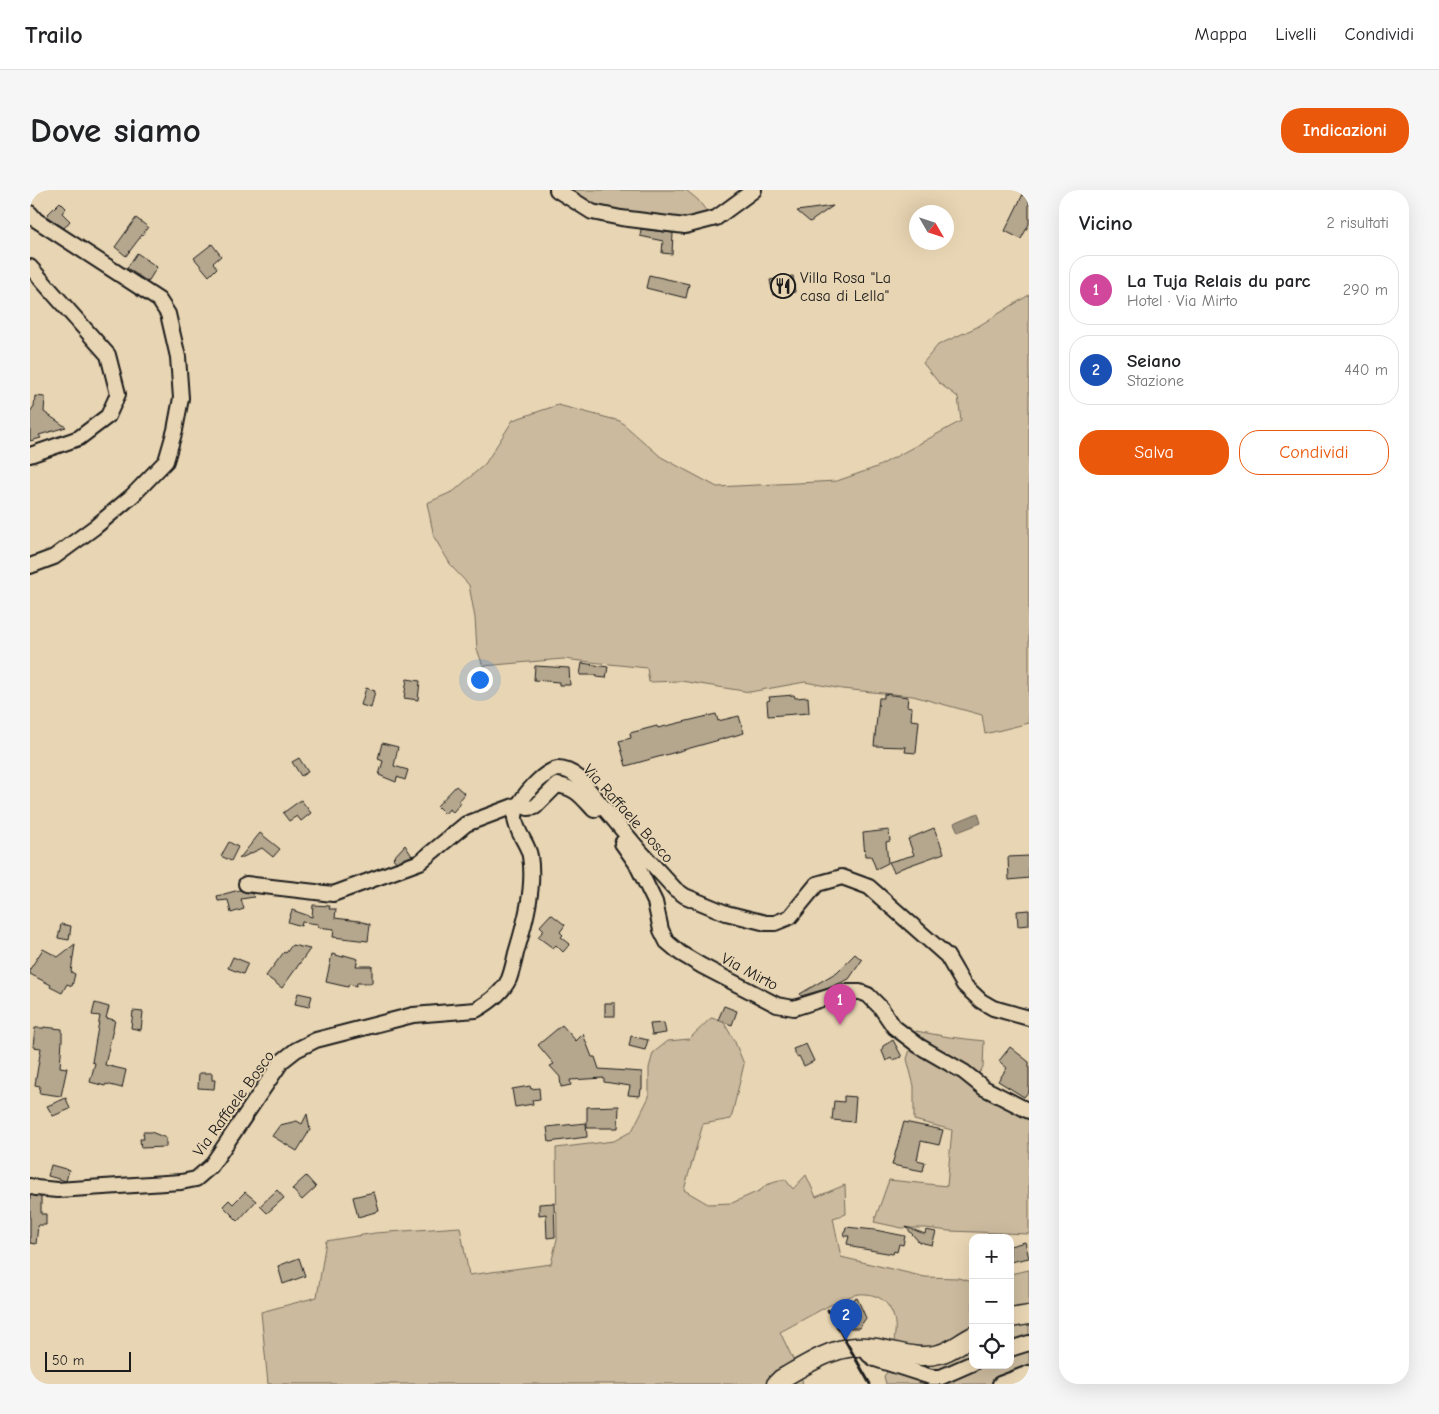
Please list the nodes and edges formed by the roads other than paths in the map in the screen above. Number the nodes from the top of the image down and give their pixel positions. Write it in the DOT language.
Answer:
graph roads {
  1 [pos="557,190"];
  2 [pos="754,190"];
  3 [pos="30,214"];
  4 [pos="30,267"];
  5 [pos="30,455"];
  6 [pos="30,566"];
  7 [pos="519,804"];
  8 [pos="246,884"];
  9 [pos="1029,1018"];
  10 [pos="1029,1111"];
  11 [pos="30,1186"];
  12 [pos="1029,1315"];
  13 [pos="1014,1317"];
  14 [pos="969,1339"];
  15 [pos="1029,1343"];
  16 [pos="867,1347"];
  17 [pos="1014,1348"];
  18 [pos="969,1365"];
  19 [pos="1029,1373"];
  20 [pos="776,1384"];
  21 [pos="1000,1384"];
  1 -- 2 [label="street"];
  3 -- 6 [label="street"];
  4 -- 5 [label="street"];
  7 -- 8 [label="street"];
  7 -- 9 [label="street, Via Raffaele Bosco"];
  7 -- 10 [label="street, Via Mirto"];
  7 -- 11 [label="street, Via Raffaele Bosco"];
  12 -- 13 [label="main road"];
  14 -- 16 [label="main road"];
  15 -- 17 [label="street"];
  16 -- 18 [label="street"];
  16 -- 20 [label="main road"];
  19 -- 21 [label="street"];
}
